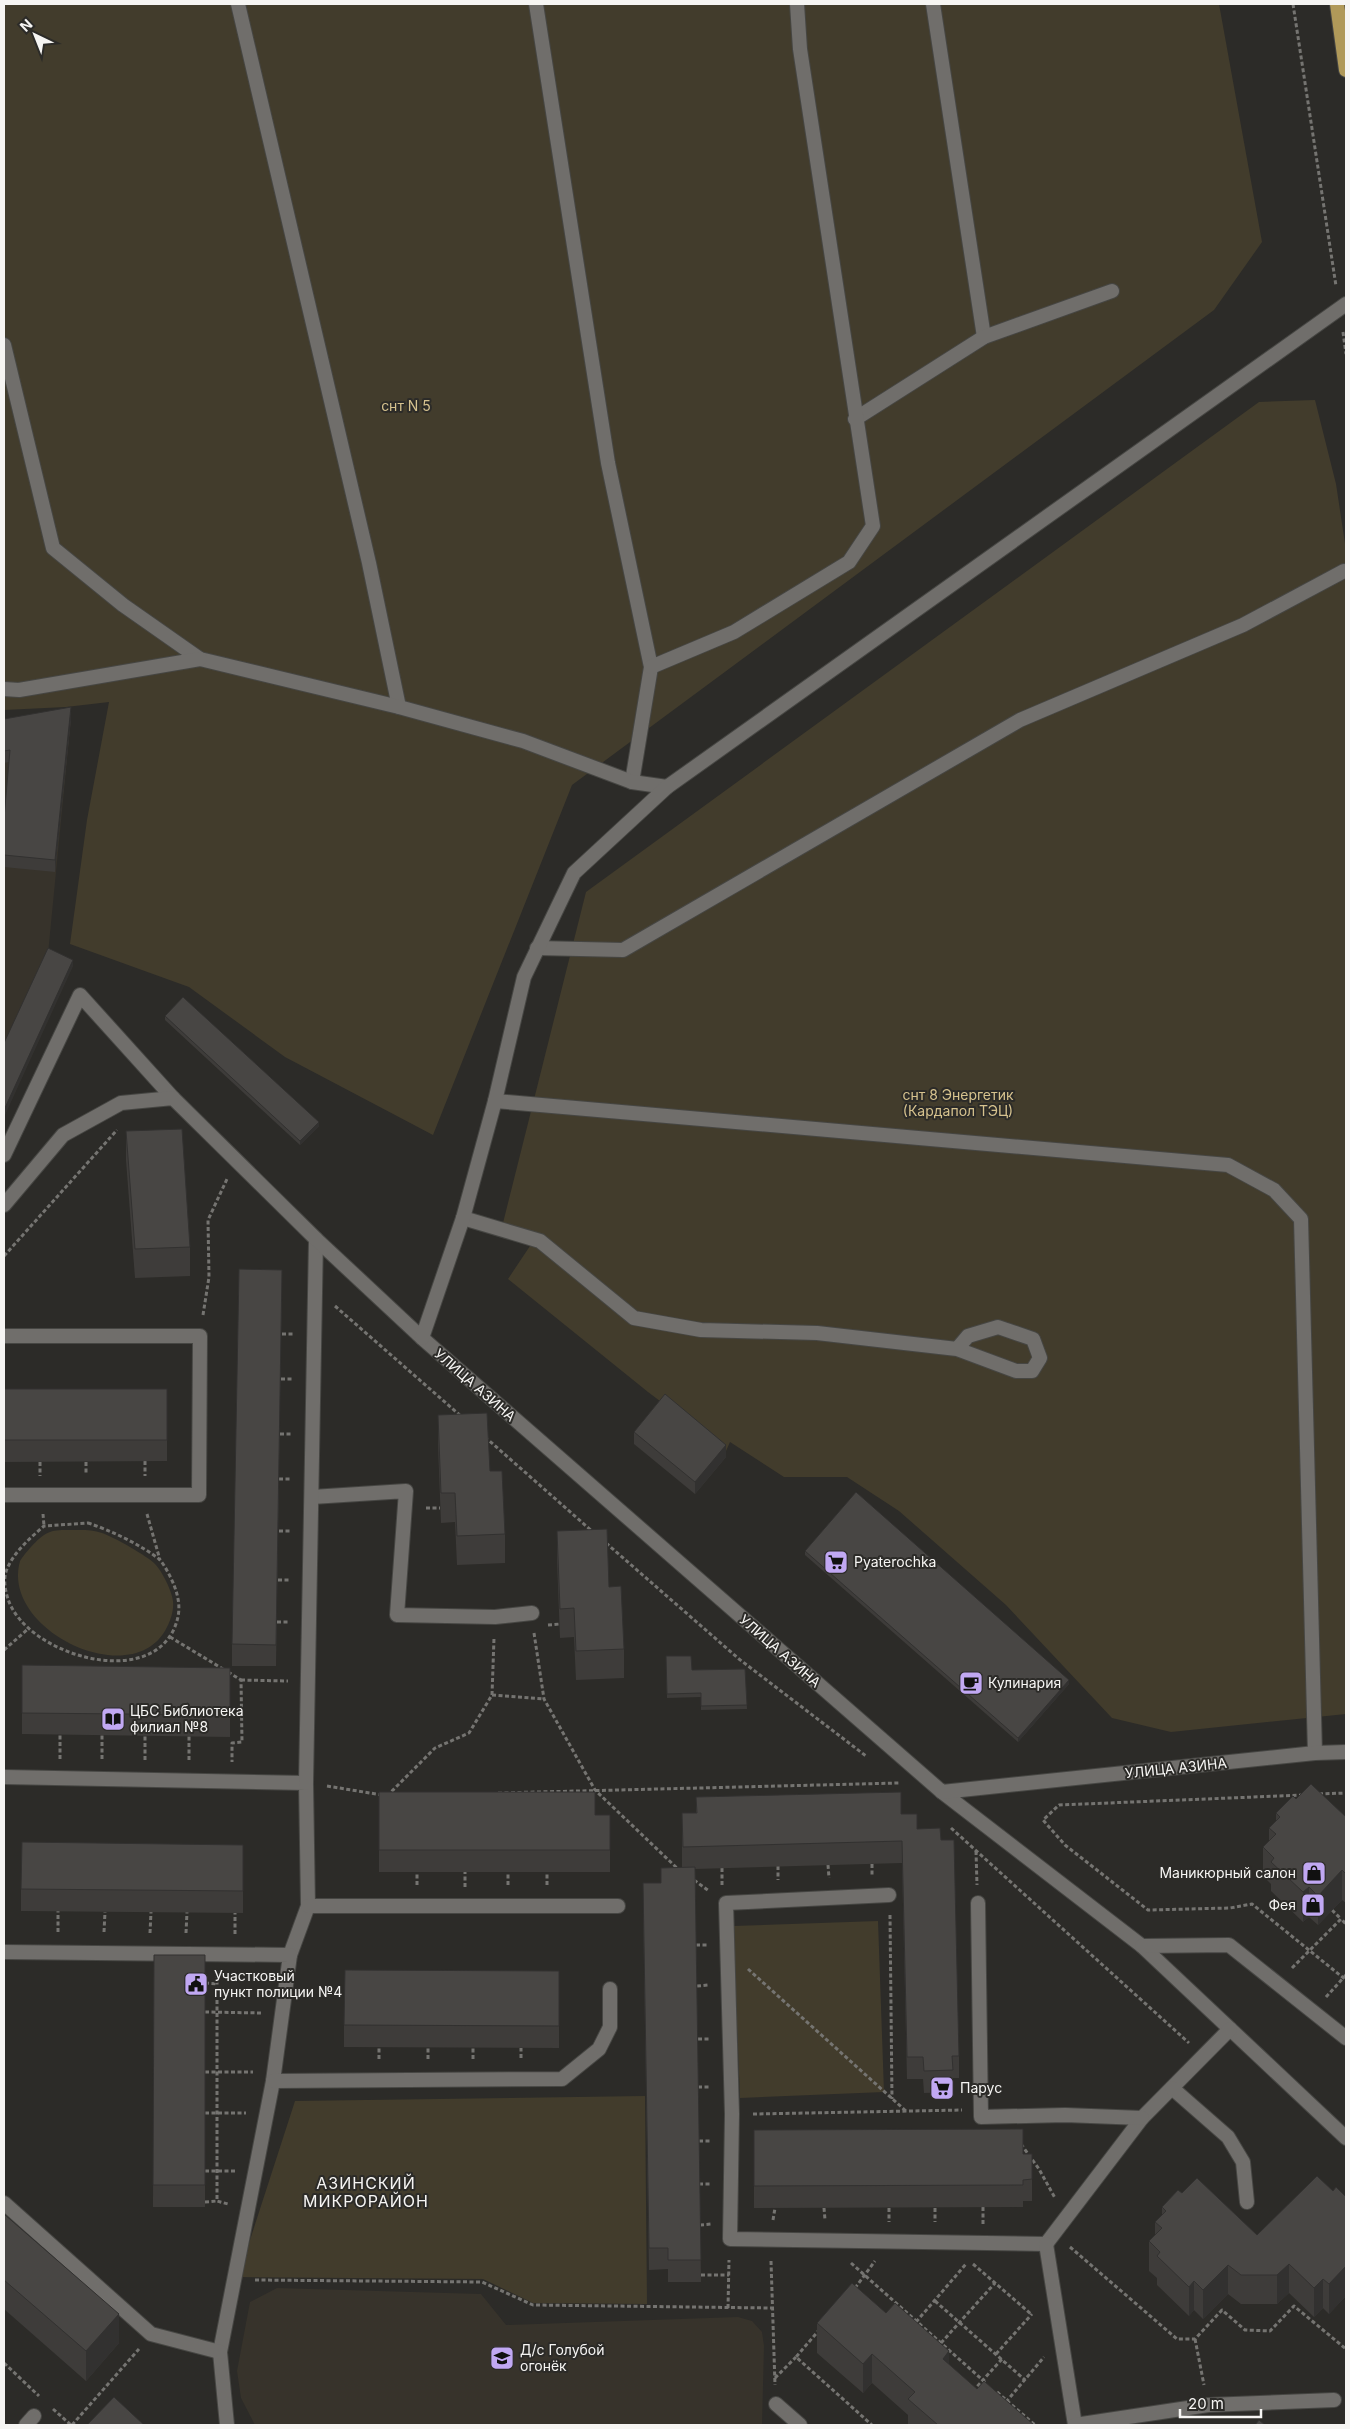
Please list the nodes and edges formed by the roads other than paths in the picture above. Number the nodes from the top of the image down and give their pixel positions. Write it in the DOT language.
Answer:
graph roads {
  1 [pos="238,4"];
  2 [pos="536,4"];
  3 [pos="797,4"];
  4 [pos="933,4"];
  5 [pos="1337,4"];
  6 [pos="1346,70"];
  7 [pos="1112,291"];
  8 [pos="1343,306"];
  9 [pos="984,337"];
  10 [pos="4,345"];
  11 [pos="855,419"];
  12 [pos="1344,571"];
  13 [pos="200,659"];
  14 [pos="651,666"];
  15 [pos="4,689"];
  16 [pos="399,707"];
  17 [pos="632,782"];
  18 [pos="667,787"];
  19 [pos="537,948"];
  20 [pos="173,1098"];
  21 [pos="495,1101"];
  22 [pos="4,1155"];
  23 [pos="4,1205"];
  24 [pos="464,1218"];
  25 [pos="316,1239"];
  26 [pos="4,1336"];
  27 [pos="422,1338"];
  28 [pos="956,1348"];
  29 [pos="4,1495"];
  30 [pos="312,1497"];
  31 [pos="532,1613"];
  32 [pos="1346,1752"];
  33 [pos="1315,1753"];
  34 [pos="4,1777"];
  35 [pos="306,1783"];
  36 [pos="942,1792"];
  37 [pos="889,1895"];
  38 [pos="978,1903"];
  39 [pos="308,1906"];
  40 [pos="618,1906"];
  41 [pos="1142,1946"];
  42 [pos="4,1952"];
  43 [pos="290,1955"];
  44 [pos="610,1989"];
  45 [pos="1230,2029"];
  46 [pos="1346,2038"];
  47 [pos="273,2076"];
  48 [pos="1172,2088"];
  49 [pos="1142,2118"];
  50 [pos="1346,2138"];
  51 [pos="1247,2202"];
  52 [pos="4,2203"];
  53 [pos="1050,2238"];
  54 [pos="220,2352"];
  55 [pos="1334,2400"];
  56 [pos="776,2404"];
  57 [pos="227,2425"];
  58 [pos="800,2425"];
  59 [pos="1075,2425"];
  1 -- 16 [label="street"];
  2 -- 14 [label="street"];
  3 -- 11 [label="street"];
  4 -- 9 [label="street"];
  5 -- 6 [label="main road"];
  7 -- 9 [label="street"];
  8 -- 18 [label="street"];
  9 -- 11 [label="street"];
  10 -- 13 [label="street"];
  11 -- 14 [label="street"];
  12 -- 19 [label="street"];
  13 -- 15 [label="street"];
  13 -- 16 [label="street"];
  14 -- 17 [label="street"];
  16 -- 17 [label="street"];
  17 -- 18 [label="street"];
  18 -- 19 [label="street"];
  19 -- 21 [label="street"];
  20 -- 22 [label="street, УЛИЦА АЗИНА"];
  20 -- 23 [label="street"];
  20 -- 25 [label="street, УЛИЦА АЗИНА"];
  21 -- 24 [label="street"];
  21 -- 33 [label="street"];
  24 -- 27 [label="street"];
  24 -- 28 [label="street"];
  25 -- 27 [label="street, УЛИЦА АЗИНА"];
  25 -- 30 [label="street"];
  26 -- 29 [label="street"];
  27 -- 36 [label="street, УЛИЦА АЗИНА"];
  28 -- 28 [label="street"];
  30 -- 31 [label="street"];
  30 -- 35 [label="street"];
  32 -- 33 [label="street, УЛИЦА АЗИНА"];
  33 -- 36 [label="street, УЛИЦА АЗИНА"];
  34 -- 35 [label="street"];
  35 -- 39 [label="street"];
  36 -- 41 [label="street"];
  37 -- 53 [label="street"];
  38 -- 49 [label="street"];
  39 -- 40 [label="street"];
  39 -- 43 [label="street"];
  41 -- 45 [label="street"];
  41 -- 46 [label="street"];
  42 -- 43 [label="street"];
  43 -- 47 [label="street"];
  44 -- 47 [label="street"];
  45 -- 48 [label="street"];
  45 -- 50 [label="street"];
  47 -- 54 [label="street"];
  48 -- 49 [label="street"];
  48 -- 51 [label="street"];
  49 -- 53 [label="street"];
  52 -- 54 [label="street"];
  53 -- 59 [label="street"];
  54 -- 57 [label="street"];
  55 -- 59 [label="street"];
  56 -- 58 [label="street"];
}
